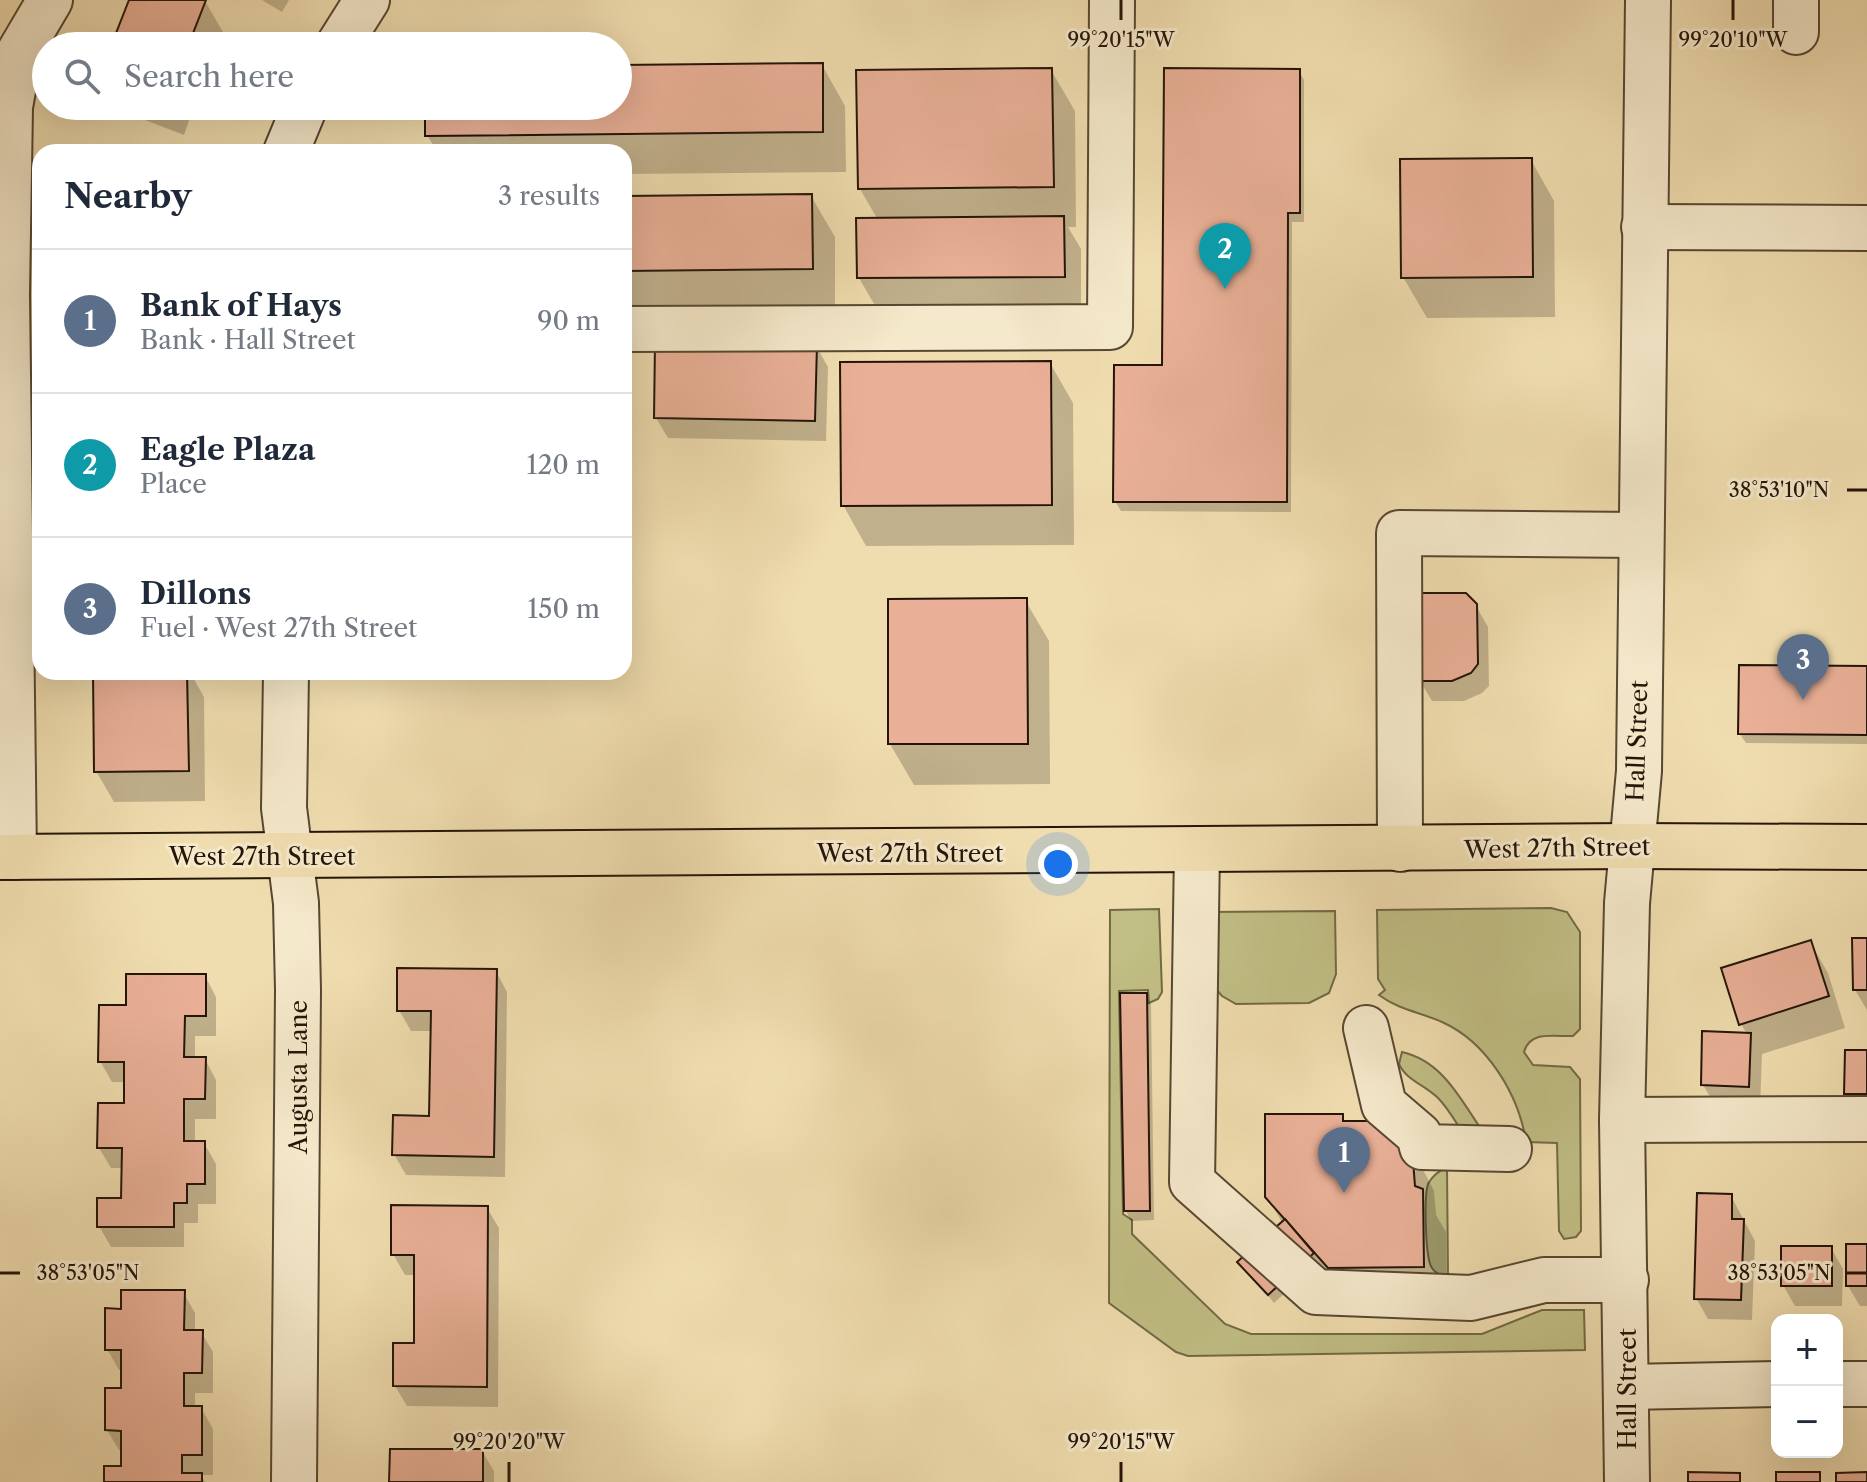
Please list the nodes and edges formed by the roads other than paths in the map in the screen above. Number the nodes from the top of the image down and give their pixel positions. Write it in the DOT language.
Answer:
graph roads {
  1 [pos="50,0"];
  2 [pos="367,0"];
  3 [pos="1112,0"];
  4 [pos="1648,0"];
  5 [pos="347,32"];
  6 [pos="299,120"];
  7 [pos="289,144"];
  8 [pos="1644,227"];
  9 [pos="1867,228"];
  10 [pos="632,329"];
  11 [pos="1641,535"];
  12 [pos="286,680"];
  13 [pos="1631,846"];
  14 [pos="1867,847"];
  15 [pos="1400,849"];
  16 [pos="1197,850"];
  17 [pos="291,855"];
  18 [pos="7,857"];
  19 [pos="1366,1028"];
  20 [pos="1867,1119"];
  21 [pos="1622,1120"];
  22 [pos="1509,1149"];
  23 [pos="1626,1280"];
  24 [pos="1771,1384"];
  25 [pos="1843,1384"];
  26 [pos="1867,1384"];
  27 [pos="1627,1387"];
  28 [pos="294,1482"];
  29 [pos="1627,1482"];
  1 -- 18 [label="street"];
  2 -- 5 [label="street"];
  3 -- 10 [label="street"];
  4 -- 8 [label="street, Hall Street"];
  6 -- 7 [label="street"];
  8 -- 9 [label="street"];
  8 -- 11 [label="street, Hall Street"];
  11 -- 13 [label="street, Hall Street"];
  11 -- 15 [label="street"];
  12 -- 17 [label="street, Augusta Lane"];
  13 -- 14 [label="main road, West 27th Street"];
  13 -- 15 [label="main road, West 27th Street"];
  13 -- 21 [label="street, Hall Street"];
  15 -- 16 [label="main road, West 27th Street"];
  16 -- 17 [label="main road, West 27th Street"];
  16 -- 23 [label="street"];
  17 -- 18 [label="main road, West 27th Street"];
  17 -- 28 [label="street, Augusta Lane"];
  19 -- 22 [label="street"];
  20 -- 21 [label="street"];
  21 -- 23 [label="street, Hall Street"];
  23 -- 27 [label="street, Hall Street"];
  24 -- 27 [label="street"];
  25 -- 26 [label="street"];
  27 -- 29 [label="street, Hall Street"];
}
